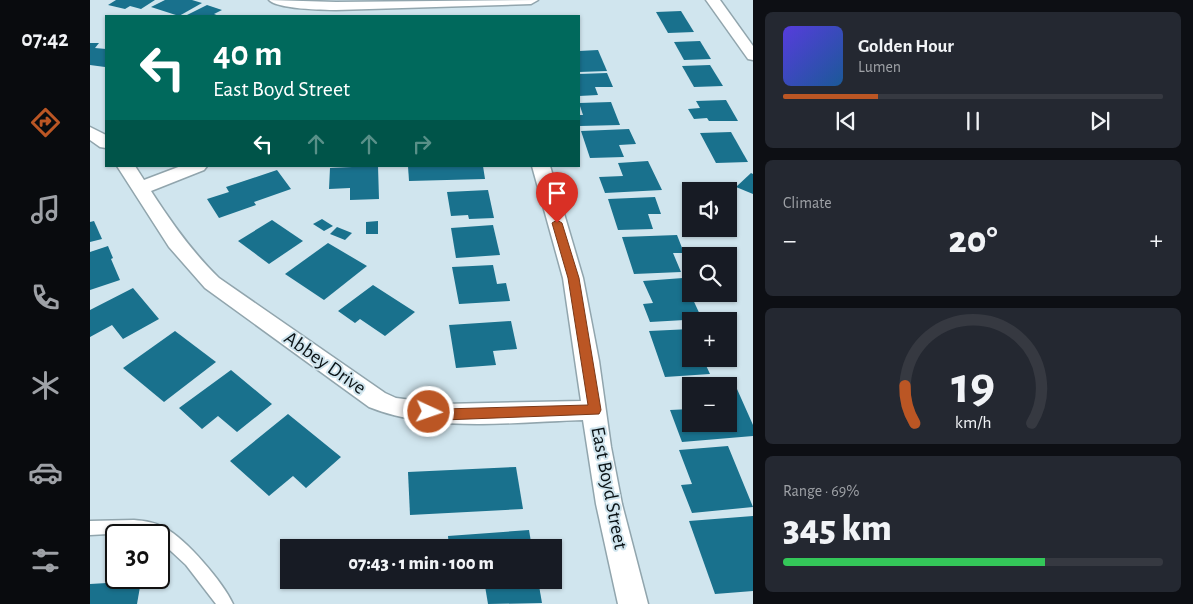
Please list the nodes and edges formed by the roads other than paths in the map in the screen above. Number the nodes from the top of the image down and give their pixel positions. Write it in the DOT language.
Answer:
graph roads {
  1 [pos="276,0"];
  2 [pos="531,0"];
  3 [pos="713,0"];
  4 [pos="494,5"];
  5 [pos="753,56"];
  6 [pos="90,132"];
  7 [pos="105,142"];
  8 [pos="127,167"];
  9 [pos="195,167"];
  10 [pos="541,167"];
  11 [pos="141,188"];
  12 [pos="595,410"];
  13 [pos="90,528"];
  14 [pos="224,604"];
  15 [pos="633,604"];
  1 -- 4 [label="street"];
  2 -- 4 [label="street"];
  3 -- 5 [label="street"];
  6 -- 7 [label="street"];
  8 -- 11 [label="street, Abbey Drive"];
  9 -- 11 [label="street"];
  10 -- 12 [label="street, East Boyd Street"];
  11 -- 12 [label="street, Abbey Drive"];
  12 -- 15 [label="street, East Boyd Street"];
  13 -- 14 [label="lane"];
}
